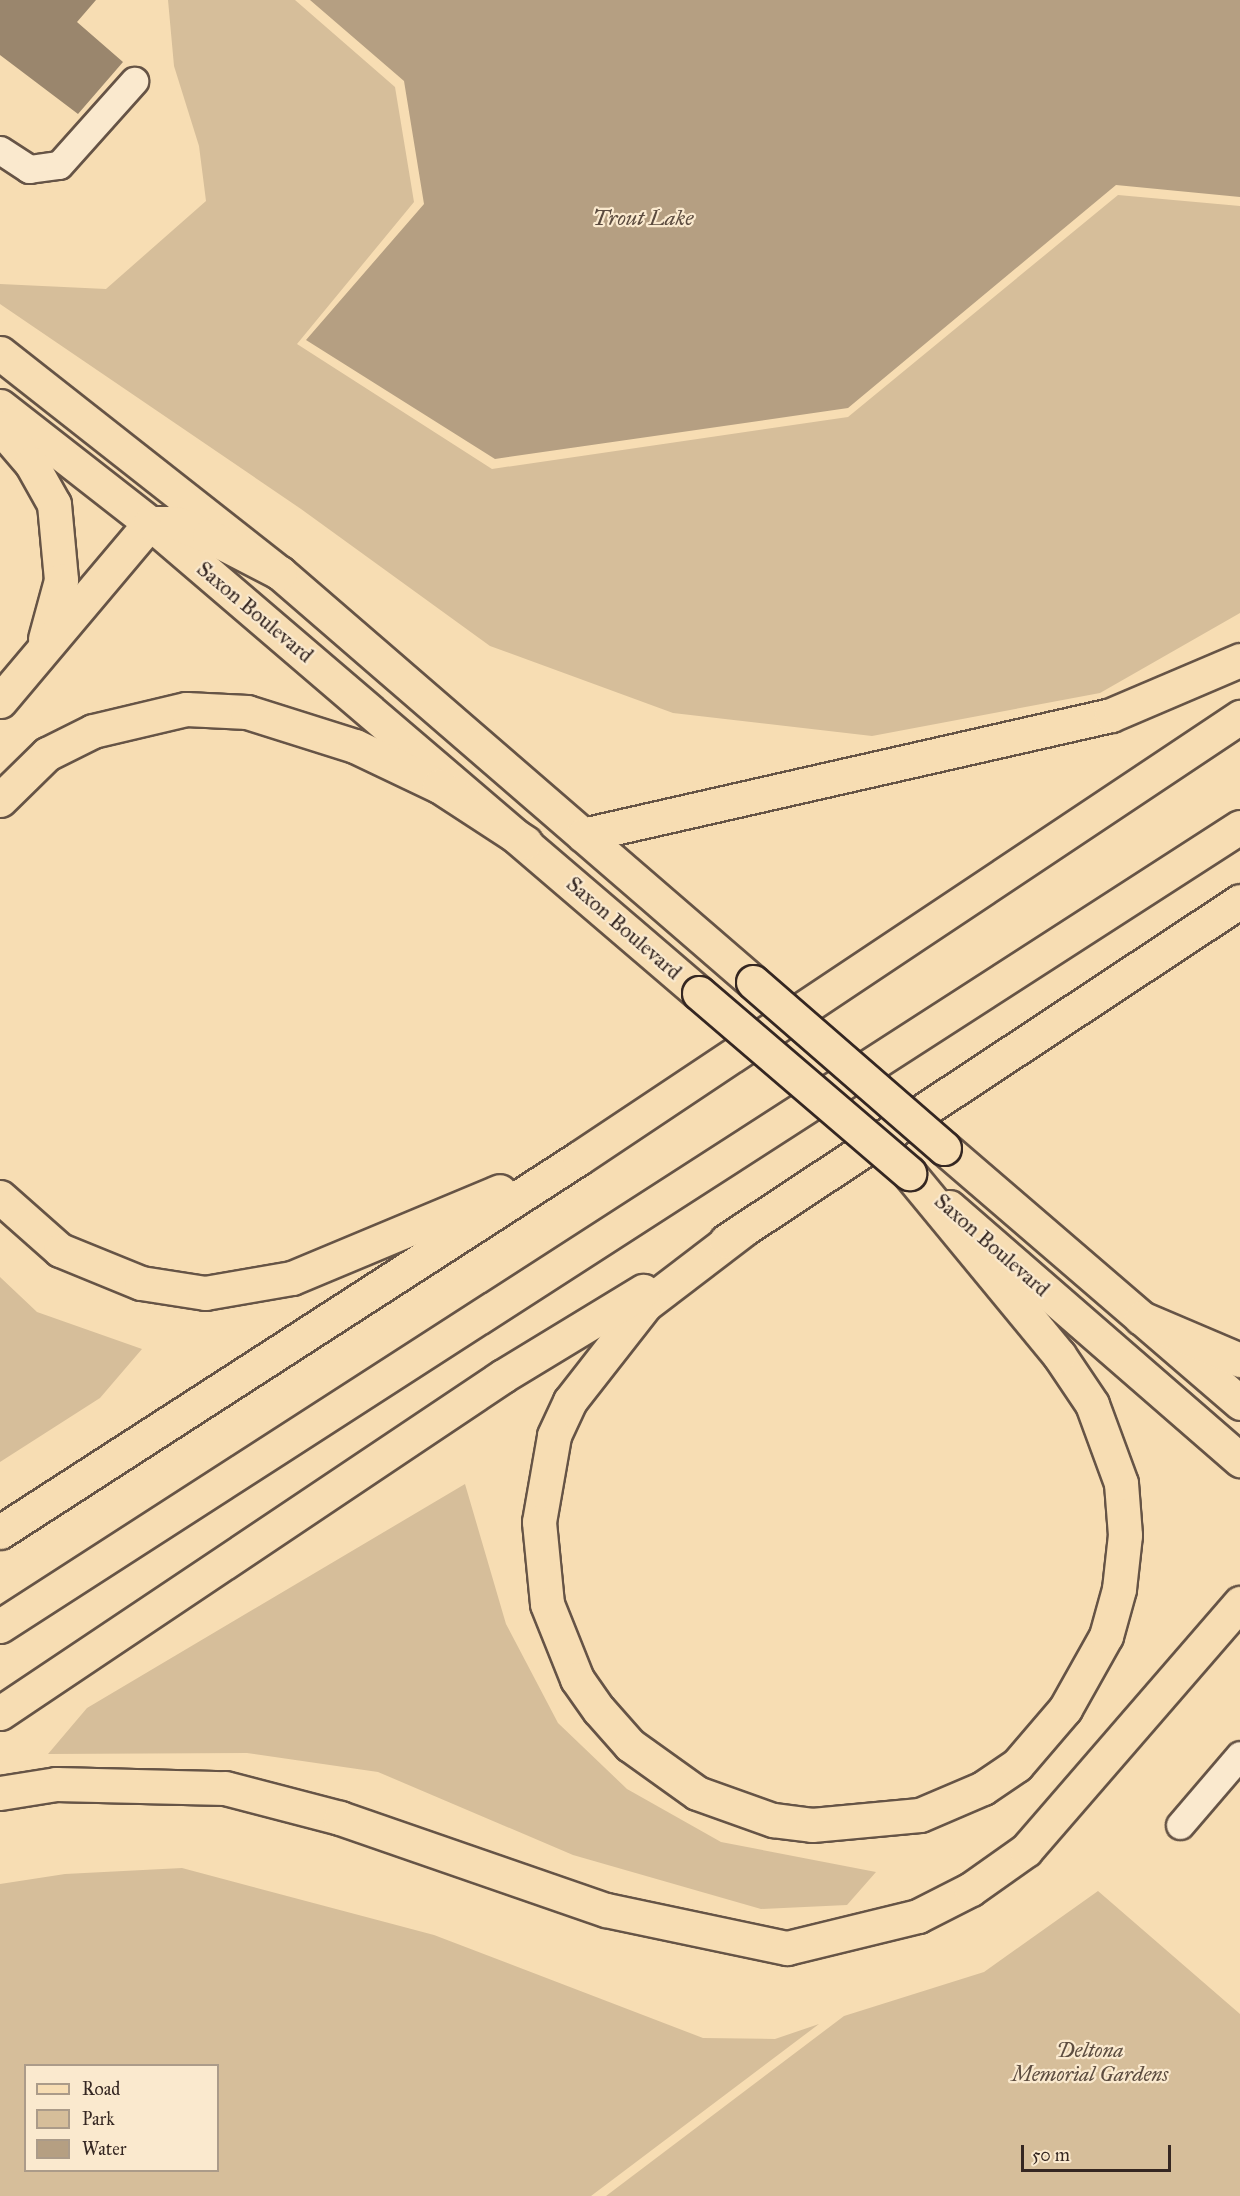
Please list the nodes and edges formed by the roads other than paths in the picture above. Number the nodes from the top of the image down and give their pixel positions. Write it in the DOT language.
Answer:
graph roads {
  1 [pos="134,81"];
  2 [pos="0,150"];
  3 [pos="0,353"];
  4 [pos="0,406"];
  5 [pos="0,427"];
  6 [pos="150,523"];
  7 [pos="280,573"];
  8 [pos="39,654"];
  9 [pos="1240,660"];
  10 [pos="0,701"];
  11 [pos="1240,717"];
  12 [pos="0,800"];
  13 [pos="1240,827"];
  14 [pos="583,835"];
  15 [pos="525,842"];
  16 [pos="1240,901"];
  17 [pos="1240,915"];
  18 [pos="1188,937"];
  19 [pos="579,1158"];
  20 [pos="909,1173"];
  21 [pos="0,1197"];
  22 [pos="743,1230"];
  23 [pos="1141,1318"];
  24 [pos="1240,1360"];
  25 [pos="1240,1403"];
  26 [pos="1240,1460"];
  27 [pos="0,1532"];
  28 [pos="1240,1604"];
  29 [pos="0,1626"];
  30 [pos="0,1713"];
  31 [pos="1240,1755"];
  32 [pos="0,1792"];
  33 [pos="1180,1824"];
  1 -- 2 [label="street"];
  3 -- 7 [label="main road, Saxon Boulevard"];
  4 -- 6 [label="main road, Saxon Boulevard"];
  5 -- 8 [label="main road"];
  6 -- 7 [label="main road"];
  6 -- 8 [label="main road"];
  6 -- 15 [label="main road, Saxon Boulevard"];
  7 -- 14 [label="main road, Saxon Boulevard"];
  8 -- 10 [label="main road"];
  9 -- 14 [label="main road"];
  11 -- 19 [label="main road"];
  12 -- 15 [label="main road"];
  13 -- 29 [label="main road"];
  14 -- 23 [label="main road, Saxon Boulevard, bridge"];
  15 -- 20 [label="main road, Saxon Boulevard, bridge"];
  16 -- 18 [label="main road"];
  17 -- 18 [label="main road"];
  18 -- 22 [label="main road"];
  19 -- 21 [label="main road"];
  19 -- 27 [label="main road"];
  20 -- 22 [label="main road"];
  20 -- 26 [label="main road, Saxon Boulevard"];
  22 -- 30 [label="main road"];
  23 -- 24 [label="main road"];
  23 -- 25 [label="main road, Saxon Boulevard"];
  28 -- 32 [label="main road"];
  31 -- 33 [label="street"];
}
